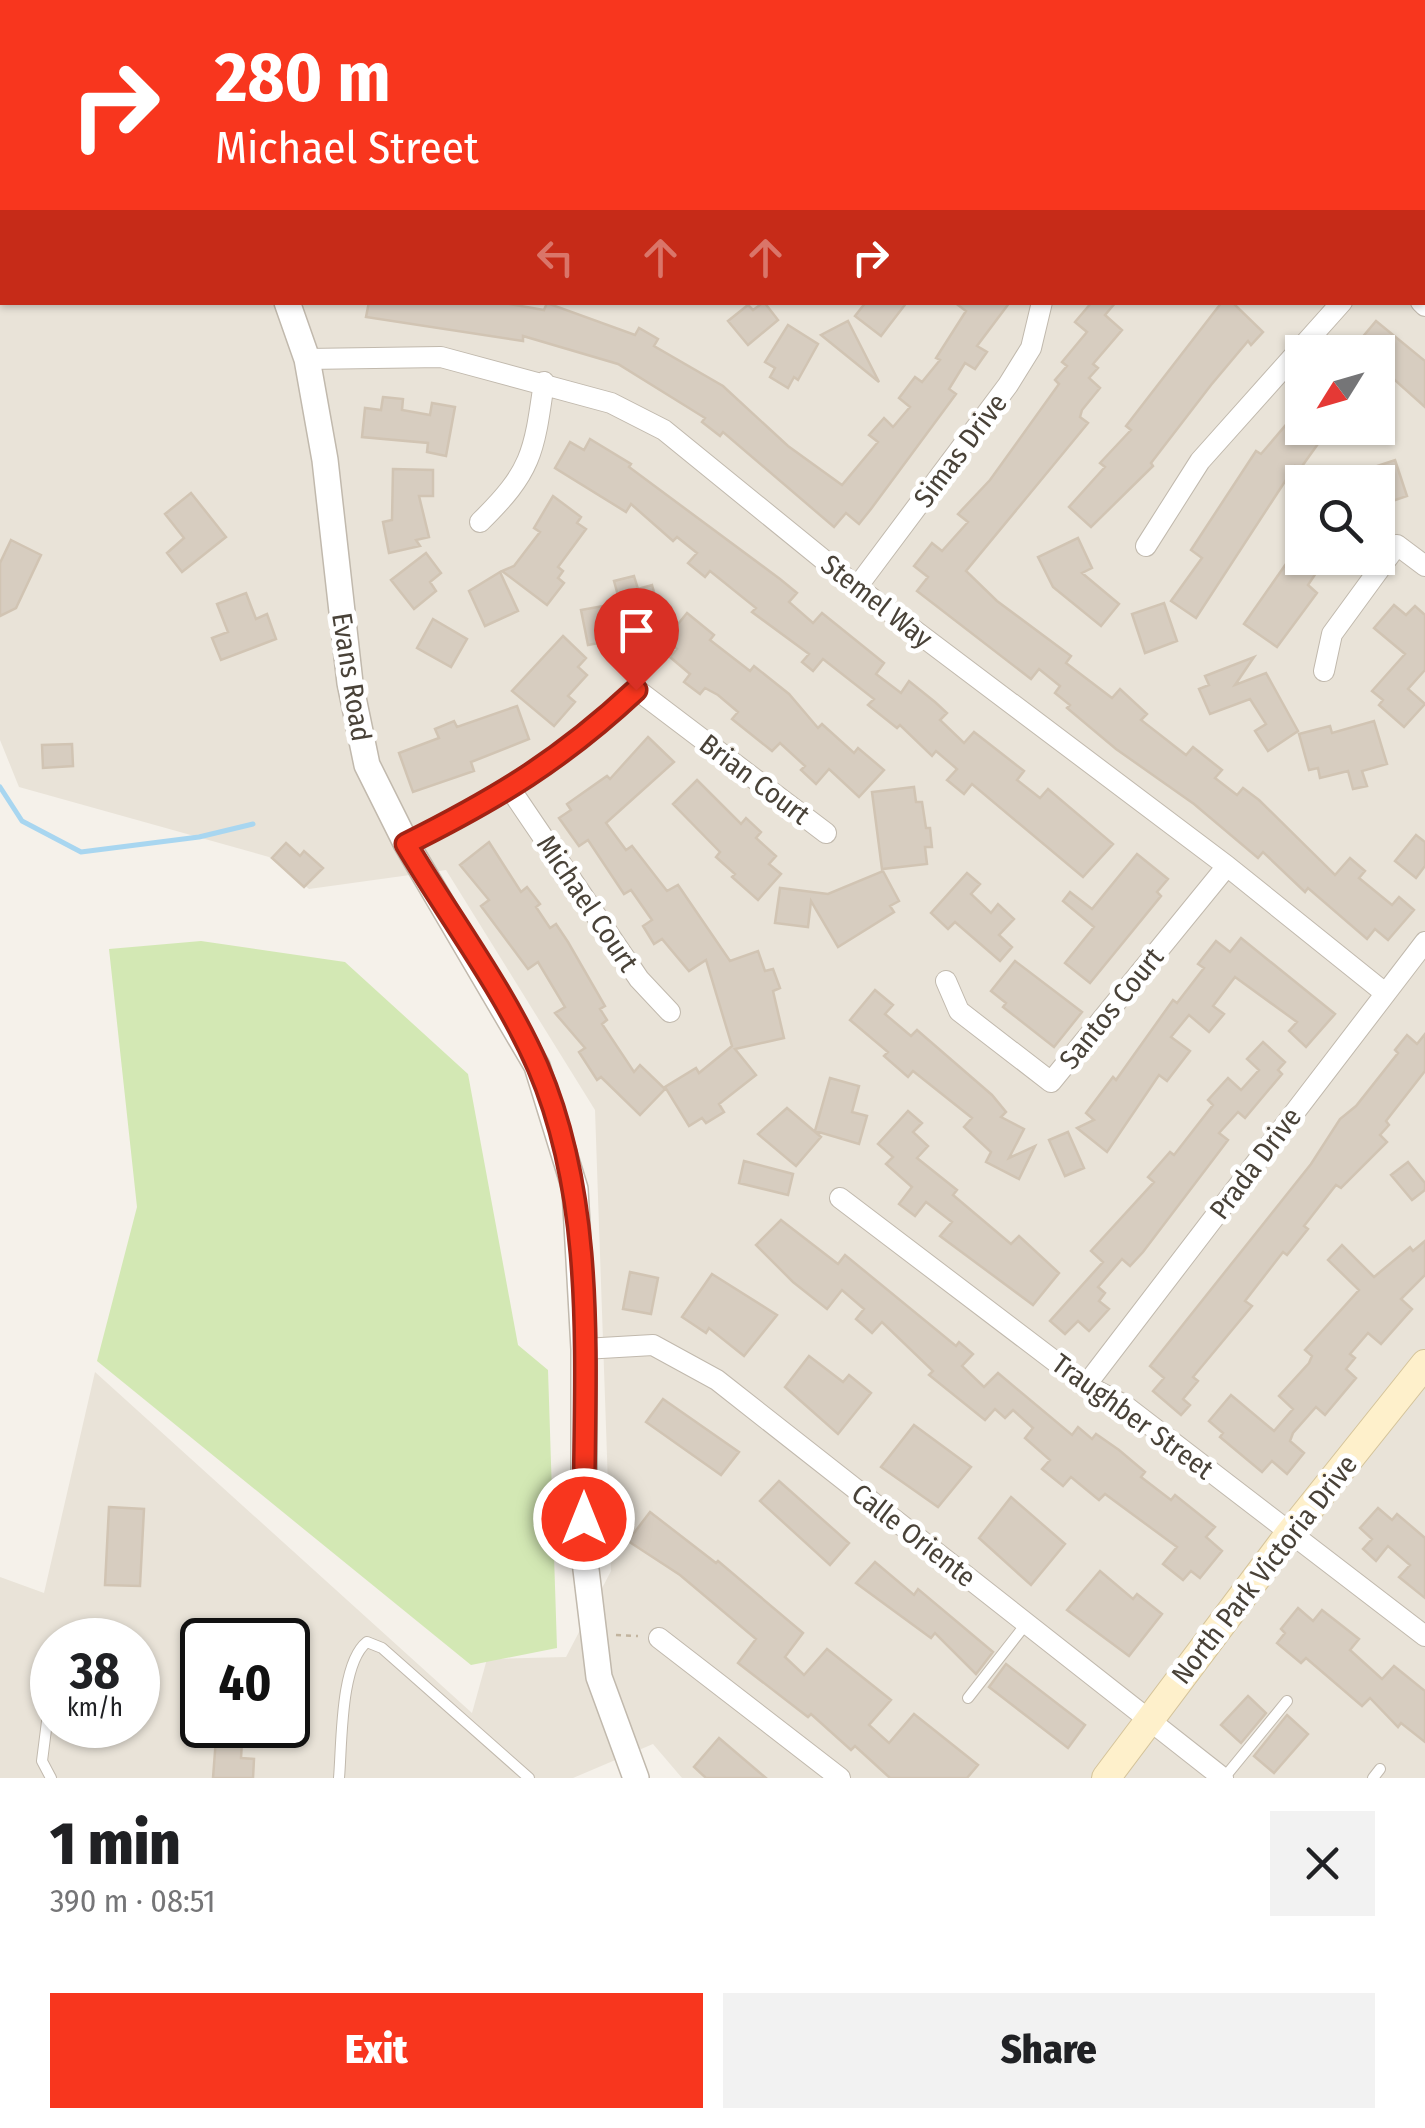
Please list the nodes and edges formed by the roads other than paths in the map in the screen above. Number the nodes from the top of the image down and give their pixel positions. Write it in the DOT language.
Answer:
graph roads {
  1 [pos="288,305"];
  2 [pos="1041,305"];
  3 [pos="1339,305"];
  4 [pos="308,358"];
  5 [pos="544,382"];
  6 [pos="480,522"];
  7 [pos="1146,546"];
  8 [pos="1425,566"];
  9 [pos="857,587"];
  10 [pos="1324,671"];
  11 [pos="512,790"];
  12 [pos="826,833"];
  13 [pos="406,844"];
  14 [pos="1227,866"];
  15 [pos="1425,942"];
  16 [pos="946,981"];
  17 [pos="1386,993"];
  18 [pos="670,1012"];
  19 [pos="840,1198"];
  20 [pos="584,1350"];
  21 [pos="1423,1370"];
  22 [pos="1086,1384"];
  23 [pos="1290,1533"];
  24 [pos="1026,1624"];
  25 [pos="1425,1636"];
  26 [pos="659,1638"];
  27 [pos="968,1698"];
  28 [pos="1287,1700"];
  29 [pos="1148,1720"];
  30 [pos="44,1748"];
  31 [pos="836,1777"];
  32 [pos="51,1778"];
  33 [pos="338,1778"];
  34 [pos="529,1778"];
  35 [pos="636,1778"];
  36 [pos="1106,1778"];
  37 [pos="1223,1778"];
  1 -- 4 [label="street, Evans Road"];
  2 -- 9 [label="street, Simas Drive"];
  3 -- 7 [label="street"];
  4 -- 5 [label="street, Stemel Way"];
  4 -- 13 [label="street, Evans Road"];
  5 -- 6 [label="street"];
  5 -- 9 [label="street, Stemel Way"];
  8 -- 10 [label="street"];
  9 -- 14 [label="street, Stemel Way"];
  11 -- 12 [label="street, Brian Court"];
  11 -- 13 [label="street"];
  11 -- 18 [label="street, Michael Court"];
  13 -- 20 [label="street, Evans Road"];
  14 -- 16 [label="street, Santos Court"];
  14 -- 17 [label="street, Stemel Way"];
  15 -- 17 [label="street, Prada Drive"];
  17 -- 22 [label="street, Prada Drive"];
  19 -- 22 [label="street, Traughber Street"];
  20 -- 24 [label="street, Calle Oriente"];
  20 -- 35 [label="street, Evans Road"];
  21 -- 23 [label="main road, North Park Victoria Drive"];
  22 -- 23 [label="street, Traughber Street"];
  23 -- 25 [label="street, Traughber Street"];
  23 -- 29 [label="main road, North Park Victoria Drive"];
  24 -- 27 [label="lane"];
  24 -- 29 [label="street, Calle Oriente"];
  26 -- 31 [label="street"];
  28 -- 37 [label="lane"];
  29 -- 36 [label="main road, North Park Victoria Drive"];
  29 -- 37 [label="street, Calle Oriente"];
  30 -- 32 [label="lane"];
  33 -- 34 [label="lane"];
}
